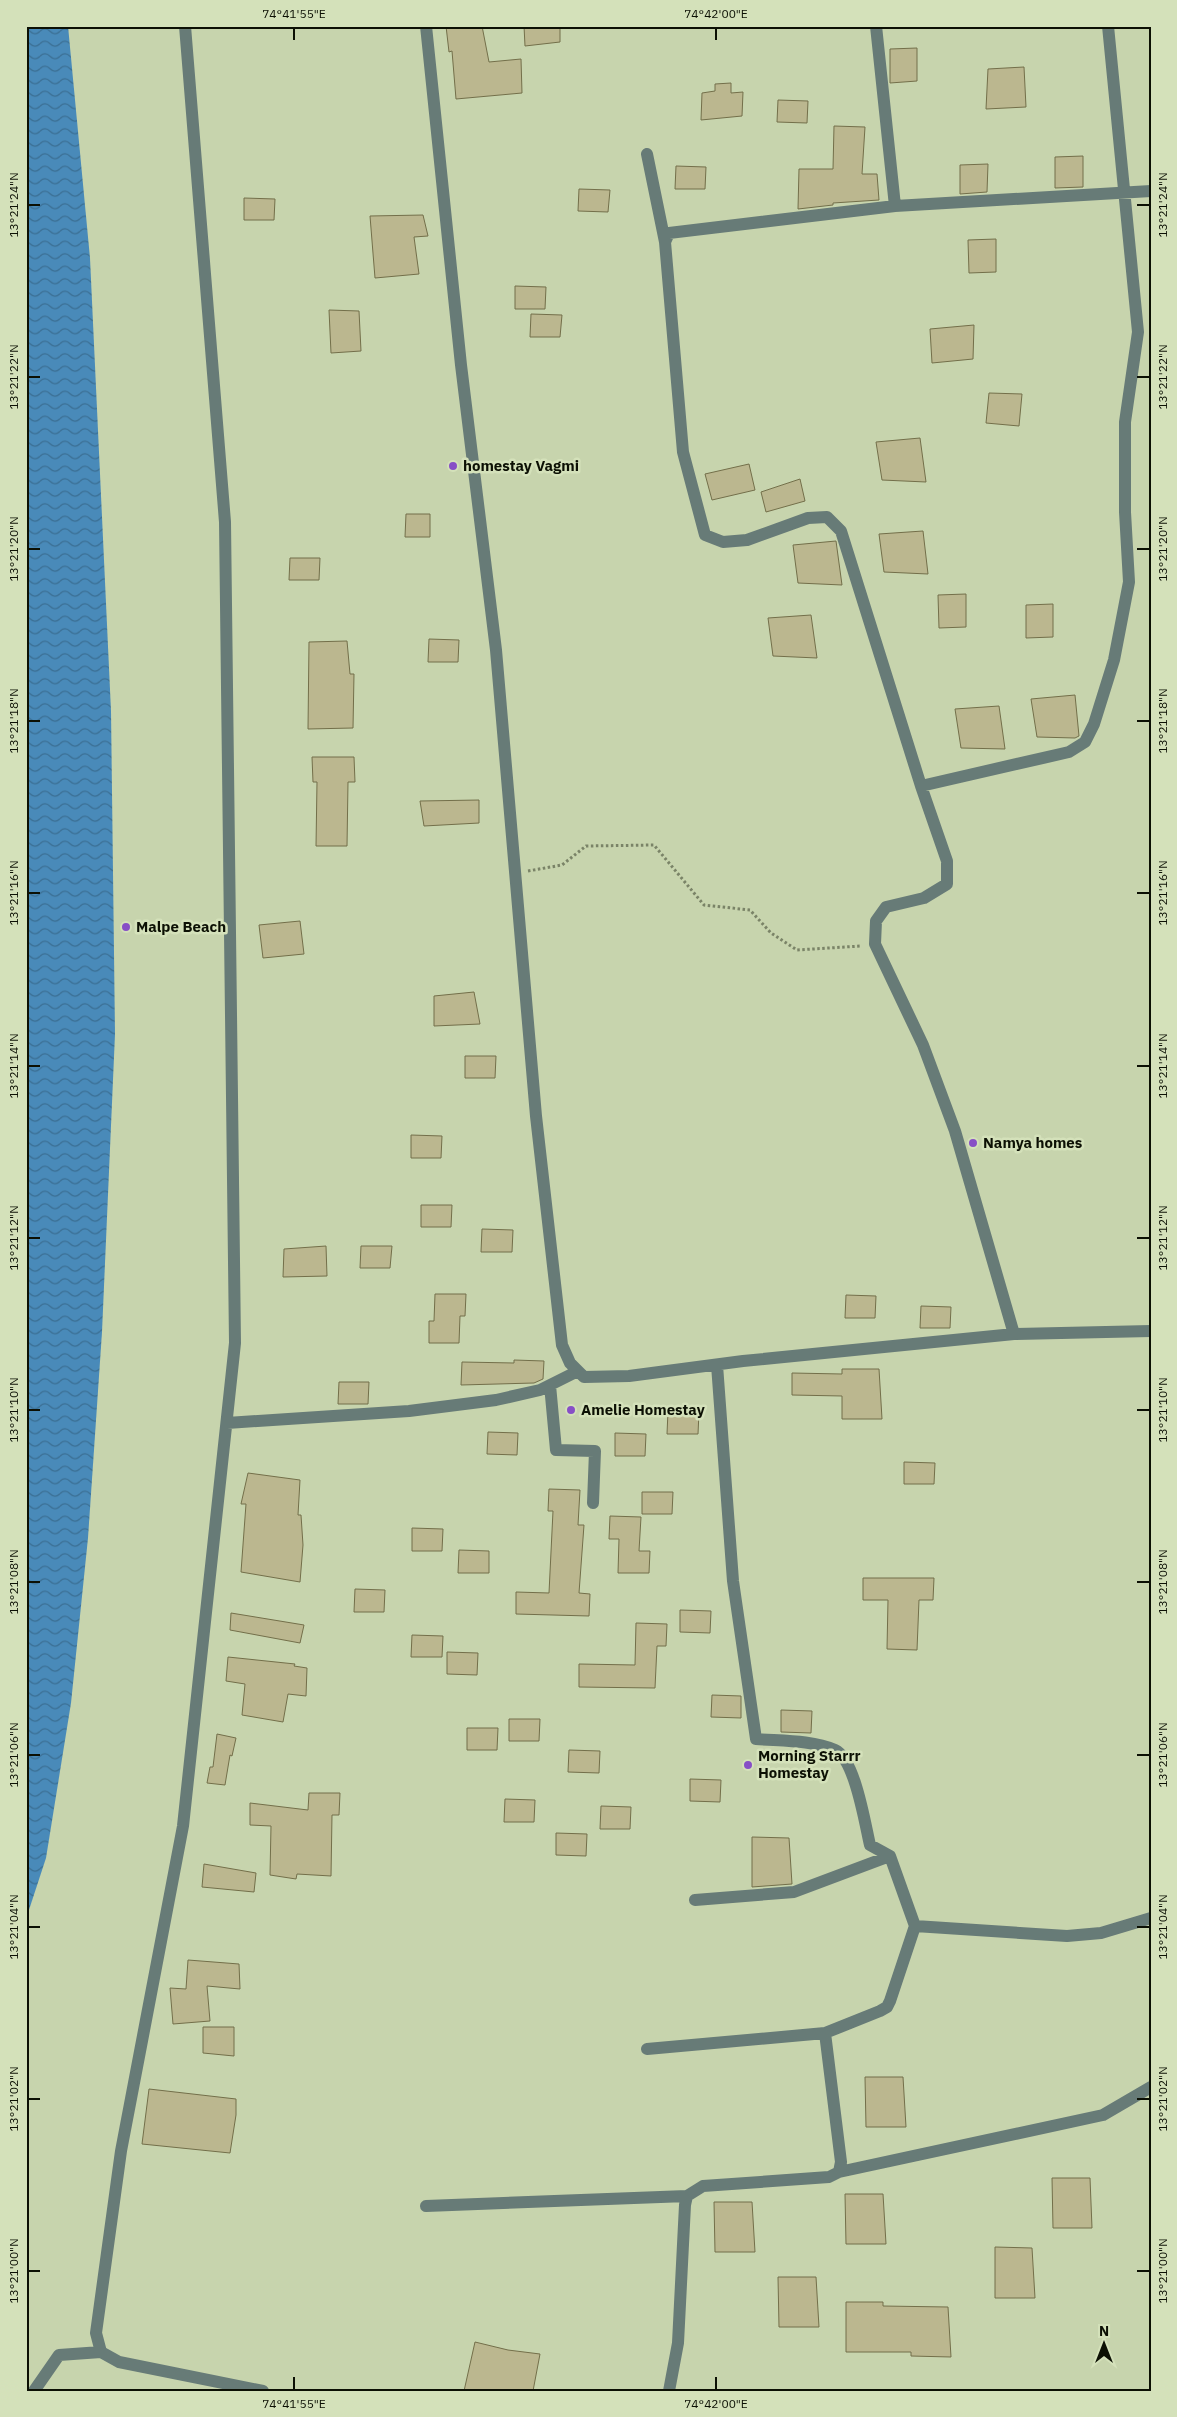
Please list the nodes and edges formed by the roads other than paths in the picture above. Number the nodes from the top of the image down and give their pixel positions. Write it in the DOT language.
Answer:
graph roads {
  1 [pos="185,26"];
  2 [pos="426,26"];
  3 [pos="876,26"];
  4 [pos="1108,26"];
  5 [pos="647,154"];
  6 [pos="1151,192"];
  7 [pos="1124,193"];
  8 [pos="895,206"];
  9 [pos="665,242"];
  10 [pos="921,786"];
  11 [pos="1151,1331"];
  12 [pos="1014,1334"];
  13 [pos="717,1364"];
  14 [pos="578,1371"];
  15 [pos="550,1385"];
  16 [pos="227,1423"];
  17 [pos="593,1503"];
  18 [pos="890,1856"];
  19 [pos="695,1900"];
  20 [pos="1151,1918"];
  21 [pos="915,1926"];
  22 [pos="825,2033"];
  23 [pos="647,2049"];
  24 [pos="1151,2087"];
  25 [pos="840,2172"];
  26 [pos="687,2196"];
  27 [pos="426,2206"];
  28 [pos="101,2352"];
  29 [pos="34,2391"];
  30 [pos="263,2391"];
  31 [pos="669,2391"];
  1 -- 16 [label="street"];
  2 -- 14 [label="street"];
  3 -- 8 [label="street"];
  4 -- 7 [label="street"];
  5 -- 9 [label="street"];
  6 -- 7 [label="street"];
  7 -- 8 [label="street"];
  7 -- 10 [label="street"];
  8 -- 9 [label="street"];
  9 -- 10 [label="street"];
  10 -- 12 [label="street"];
  11 -- 12 [label="street"];
  12 -- 13 [label="street"];
  13 -- 14 [label="street"];
  13 -- 18 [label="street"];
  14 -- 15 [label="street"];
  15 -- 16 [label="street"];
  15 -- 17 [label="street"];
  16 -- 28 [label="street"];
  18 -- 19 [label="street"];
  18 -- 21 [label="street"];
  20 -- 21 [label="street"];
  21 -- 22 [label="street"];
  22 -- 23 [label="street"];
  22 -- 25 [label="street"];
  24 -- 25 [label="street"];
  25 -- 26 [label="street"];
  26 -- 27 [label="street"];
  26 -- 31 [label="street"];
  28 -- 29 [label="street"];
  28 -- 30 [label="street"];
}
